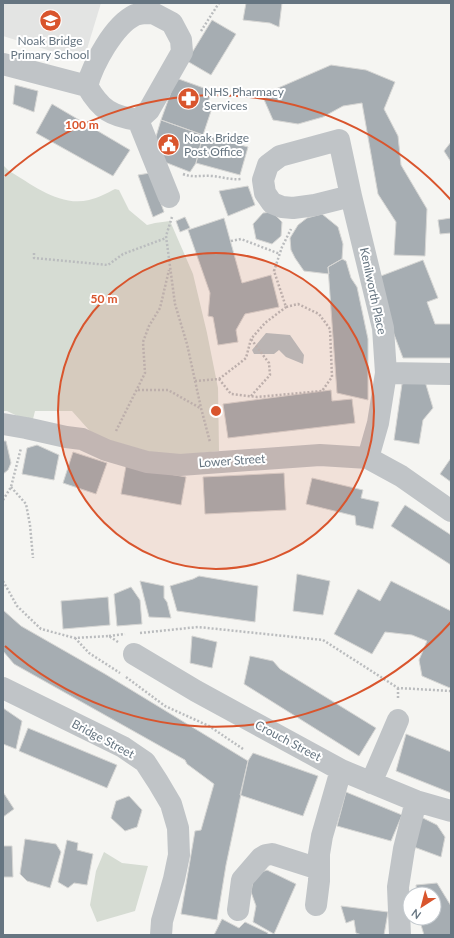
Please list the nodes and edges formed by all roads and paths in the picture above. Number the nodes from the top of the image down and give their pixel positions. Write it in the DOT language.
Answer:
graph roads {
  1 [pos="3,64"];
  2 [pos="87,86"];
  3 [pos="138,120"];
  4 [pos="191,177"];
  5 [pos="264,178"];
  6 [pos="351,196"];
  7 [pos="169,197"];
  8 [pos="294,223"];
  9 [pos="231,241"];
  10 [pos="34,253"];
  11 [pos="280,254"];
  12 [pos="170,268"];
  13 [pos="286,307"];
  14 [pos="251,339"];
  15 [pos="386,373"];
  16 [pos="451,374"];
  17 [pos="219,378"];
  18 [pos="195,381"];
  19 [pos="138,390"];
  20 [pos="251,396"];
  21 [pos="201,408"];
  22 [pos="3,424"];
  23 [pos="26,428"];
  24 [pos="106,450"];
  25 [pos="368,458"];
  26 [pos="216,462"];
  27 [pos="11,487"];
  28 [pos="3,500"];
  29 [pos="451,511"];
  30 [pos="33,558"];
  31 [pos="3,581"];
  32 [pos="139,633"];
  33 [pos="109,636"];
  34 [pos="75,638"];
  35 [pos="133,644"];
  36 [pos="3,688"];
  37 [pos="451,691"];
  38 [pos="398,720"];
  39 [pos="243,749"];
  40 [pos="341,770"];
  41 [pos="371,783"];
  42 [pos="416,801"];
  43 [pos="451,811"];
  44 [pos="319,868"];
  45 [pos="316,905"];
  46 [pos="238,910"];
  47 [pos="161,935"];
  48 [pos="400,935"];
  1 -- 2 [label="street"];
  2 -- 3 [label="street"];
  2 -- 3 [label="street"];
  3 -- 7 [label="street"];
  4 -- 5 [label="path"];
  5 -- 6 [label="street"];
  5 -- 6 [label="street, Kenilworth Place"];
  6 -- 15 [label="street, Kenilworth Place"];
  8 -- 11 [label="path"];
  9 -- 11 [label="path"];
  10 -- 12 [label="path"];
  11 -- 13 [label="path"];
  12 -- 18 [label="path"];
  12 -- 19 [label="path"];
  13 -- 14 [label="path"];
  13 -- 20 [label="path"];
  14 -- 17 [label="path"];
  14 -- 20 [label="path"];
  15 -- 16 [label="street"];
  15 -- 25 [label="street, Kenilworth Place"];
  17 -- 18 [label="path"];
  17 -- 20 [label="path"];
  18 -- 21 [label="path"];
  19 -- 21 [label="path"];
  19 -- 24 [label="path"];
  21 -- 26 [label="path"];
  22 -- 23 [label="street, Lower Street"];
  23 -- 24 [label="street, Lower Street"];
  23 -- 27 [label="path"];
  24 -- 26 [label="street, Lower Street"];
  25 -- 26 [label="street, Lower Street"];
  25 -- 29 [label="street, Lower Street"];
  27 -- 28 [label="path"];
  27 -- 30 [label="path"];
  31 -- 34 [label="path"];
  32 -- 37 [label="path"];
  33 -- 34 [label="path"];
  33 -- 35 [label="path"];
  33 -- 35 [label="path"];
  34 -- 39 [label="path"];
  35 -- 40 [label="street, Crouch Street"];
  36 -- 47 [label="street, Bridge Street"];
  38 -- 41 [label="street"];
  40 -- 41 [label="street, Crouch Street"];
  40 -- 44 [label="street"];
  41 -- 42 [label="street, Crouch Street"];
  42 -- 43 [label="street, Crouch Street"];
  42 -- 48 [label="street"];
  44 -- 45 [label="street"];
  44 -- 46 [label="street"];
}
